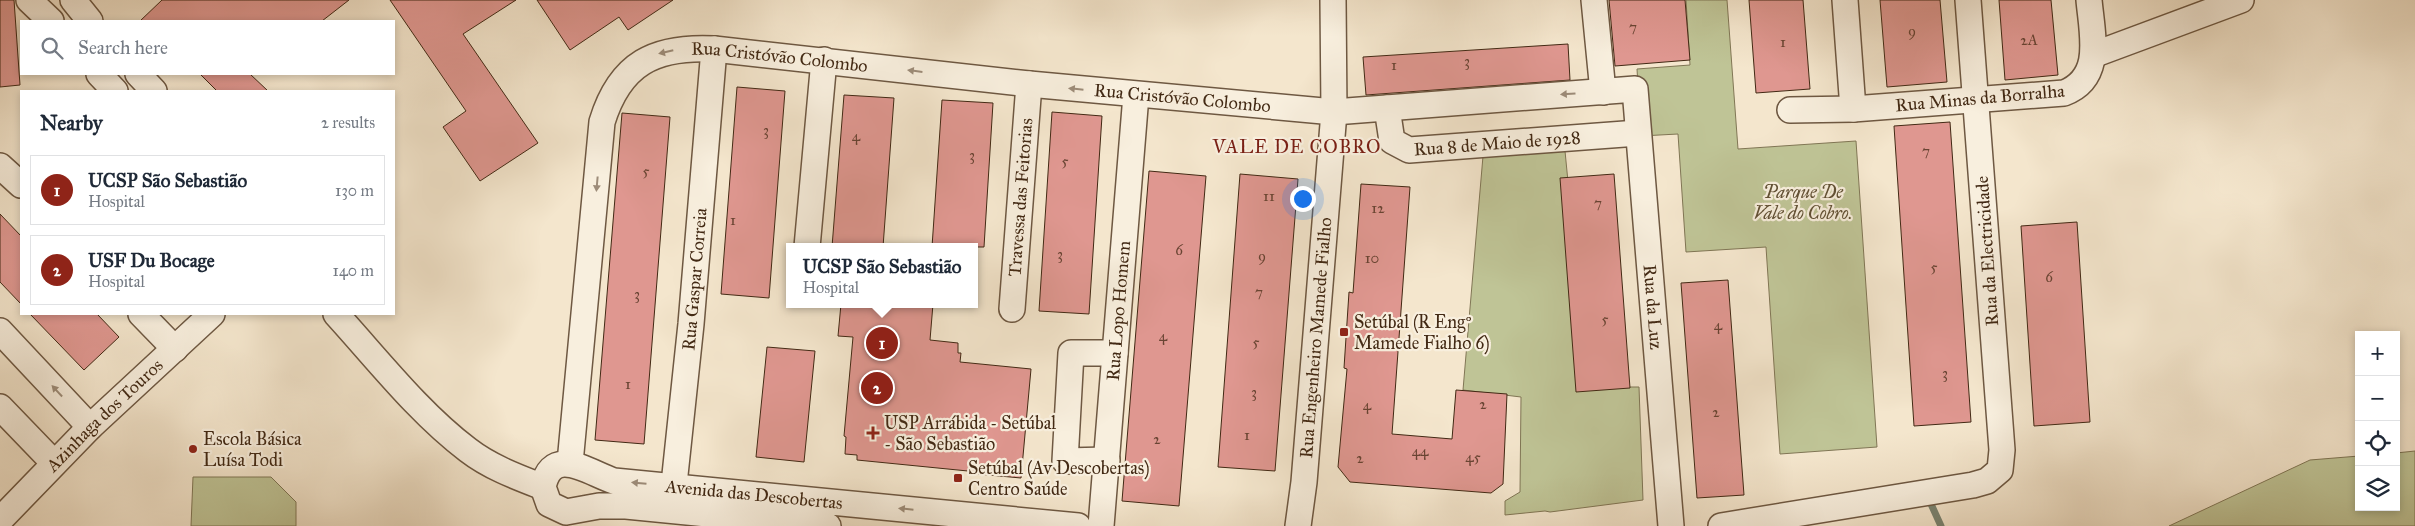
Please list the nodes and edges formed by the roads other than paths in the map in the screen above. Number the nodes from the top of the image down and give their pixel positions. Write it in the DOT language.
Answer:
graph roads {
  1 [pos="29,0"];
  2 [pos="73,0"];
  3 [pos="1333,0"];
  4 [pos="1594,0"];
  5 [pos="1845,0"];
  6 [pos="1968,0"];
  7 [pos="2089,0"];
  8 [pos="2241,0"];
  9 [pos="50,20"];
  10 [pos="89,20"];
  11 [pos="714,49"];
  12 [pos="2094,55"];
  13 [pos="824,60"];
  14 [pos="100,75"];
  15 [pos="139,75"];
  16 [pos="1029,84"];
  17 [pos="114,90"];
  18 [pos="153,90"];
  19 [pos="1603,92"];
  20 [pos="1136,95"];
  21 [pos="1976,100"];
  22 [pos="1388,108"];
  23 [pos="1853,109"];
  24 [pos="1790,110"];
  25 [pos="1334,112"];
  26 [pos="1638,133"];
  27 [pos="0,166"];
  28 [pos="20,184"];
  29 [pos="807,243"];
  30 [pos="1012,309"];
  31 [pos="142,315"];
  32 [pos="211,315"];
  33 [pos="337,315"];
  34 [pos="0,331"];
  35 [pos="175,349"];
  36 [pos="1115,353"];
  37 [pos="0,407"];
  38 [pos="90,427"];
  39 [pos="1106,460"];
  40 [pos="54,463"];
  41 [pos="576,465"];
  42 [pos="674,486"];
  43 [pos="543,487"];
  44 [pos="672,510"];
  45 [pos="568,517"];
  46 [pos="0,520"];
  47 [pos="828,526"];
  48 [pos="1078,526"];
  49 [pos="1101,526"];
  50 [pos="1298,526"];
  51 [pos="1671,526"];
  52 [pos="1721,526"];
  1 -- 9 [label="street"];
  2 -- 10 [label="street"];
  3 -- 25 [label="street, Rua Engenheiro Mamede Fialho"];
  4 -- 19 [label="street"];
  5 -- 23 [label="street"];
  6 -- 21 [label="street, Rua da Electricidade"];
  7 -- 12 [label="street, Rua Minas da Borralha"];
  8 -- 12 [label="street"];
  11 -- 13 [label="street, Rua Cristóvão Colombo"];
  11 -- 41 [label="street, Rua Cristóvão Colombo, one-way"];
  11 -- 42 [label="street, Rua Gaspar Correia"];
  12 -- 21 [label="street, Rua Minas da Borralha"];
  16 -- 13 [label="street, Rua Cristóvão Colombo, one-way"];
  13 -- 29 [label="street"];
  14 -- 17 [label="street"];
  15 -- 18 [label="street"];
  20 -- 16 [label="street, Rua Cristóvão Colombo, one-way"];
  16 -- 30 [label="street, Travessa das Feitorias"];
  19 -- 22 [label="street, one-way"];
  19 -- 26 [label="street, Rua da Luz"];
  20 -- 25 [label="street, Rua Cristóvão Colombo"];
  20 -- 36 [label="street, Rua Lopo Homem"];
  21 -- 23 [label="street, Rua Minas da Borralha"];
  21 -- 52 [label="street, Rua da Electricidade"];
  22 -- 25 [label="street"];
  22 -- 26 [label="street, Rua 8 de Maio de 1928"];
  23 -- 24 [label="street, Rua Minas da Borralha"];
  25 -- 50 [label="street, Rua Engenheiro Mamede Fialho"];
  26 -- 51 [label="street, Rua da Luz"];
  27 -- 28 [label="street"];
  31 -- 35 [label="street"];
  32 -- 35 [label="street, Azinhaga dos Touros"];
  33 -- 43 [label="street"];
  38 -- 34 [label="street, one-way"];
  35 -- 38 [label="street, Azinhaga dos Touros"];
  36 -- 39 [label="street, Rua Lopo Homem"];
  36 -- 39 [label="street"];
  37 -- 40 [label="street"];
  38 -- 40 [label="street, Azinhaga dos Touros"];
  39 -- 49 [label="street, Rua Lopo Homem"];
  40 -- 46 [label="street, Azinhaga dos Touros"];
  42 -- 41 [label="street, Avenida das Descobertas, one-way"];
  41 -- 43 [label="street"];
  41 -- 45 [label="street"];
  42 -- 44 [label="street, Rua Gaspar Correia"];
  48 -- 42 [label="street, Avenida das Descobertas, one-way"];
  43 -- 45 [label="street"];
  44 -- 45 [label="street, Avenida das Descobertas"];
  44 -- 47 [label="street, Avenida das Descobertas"];
}
